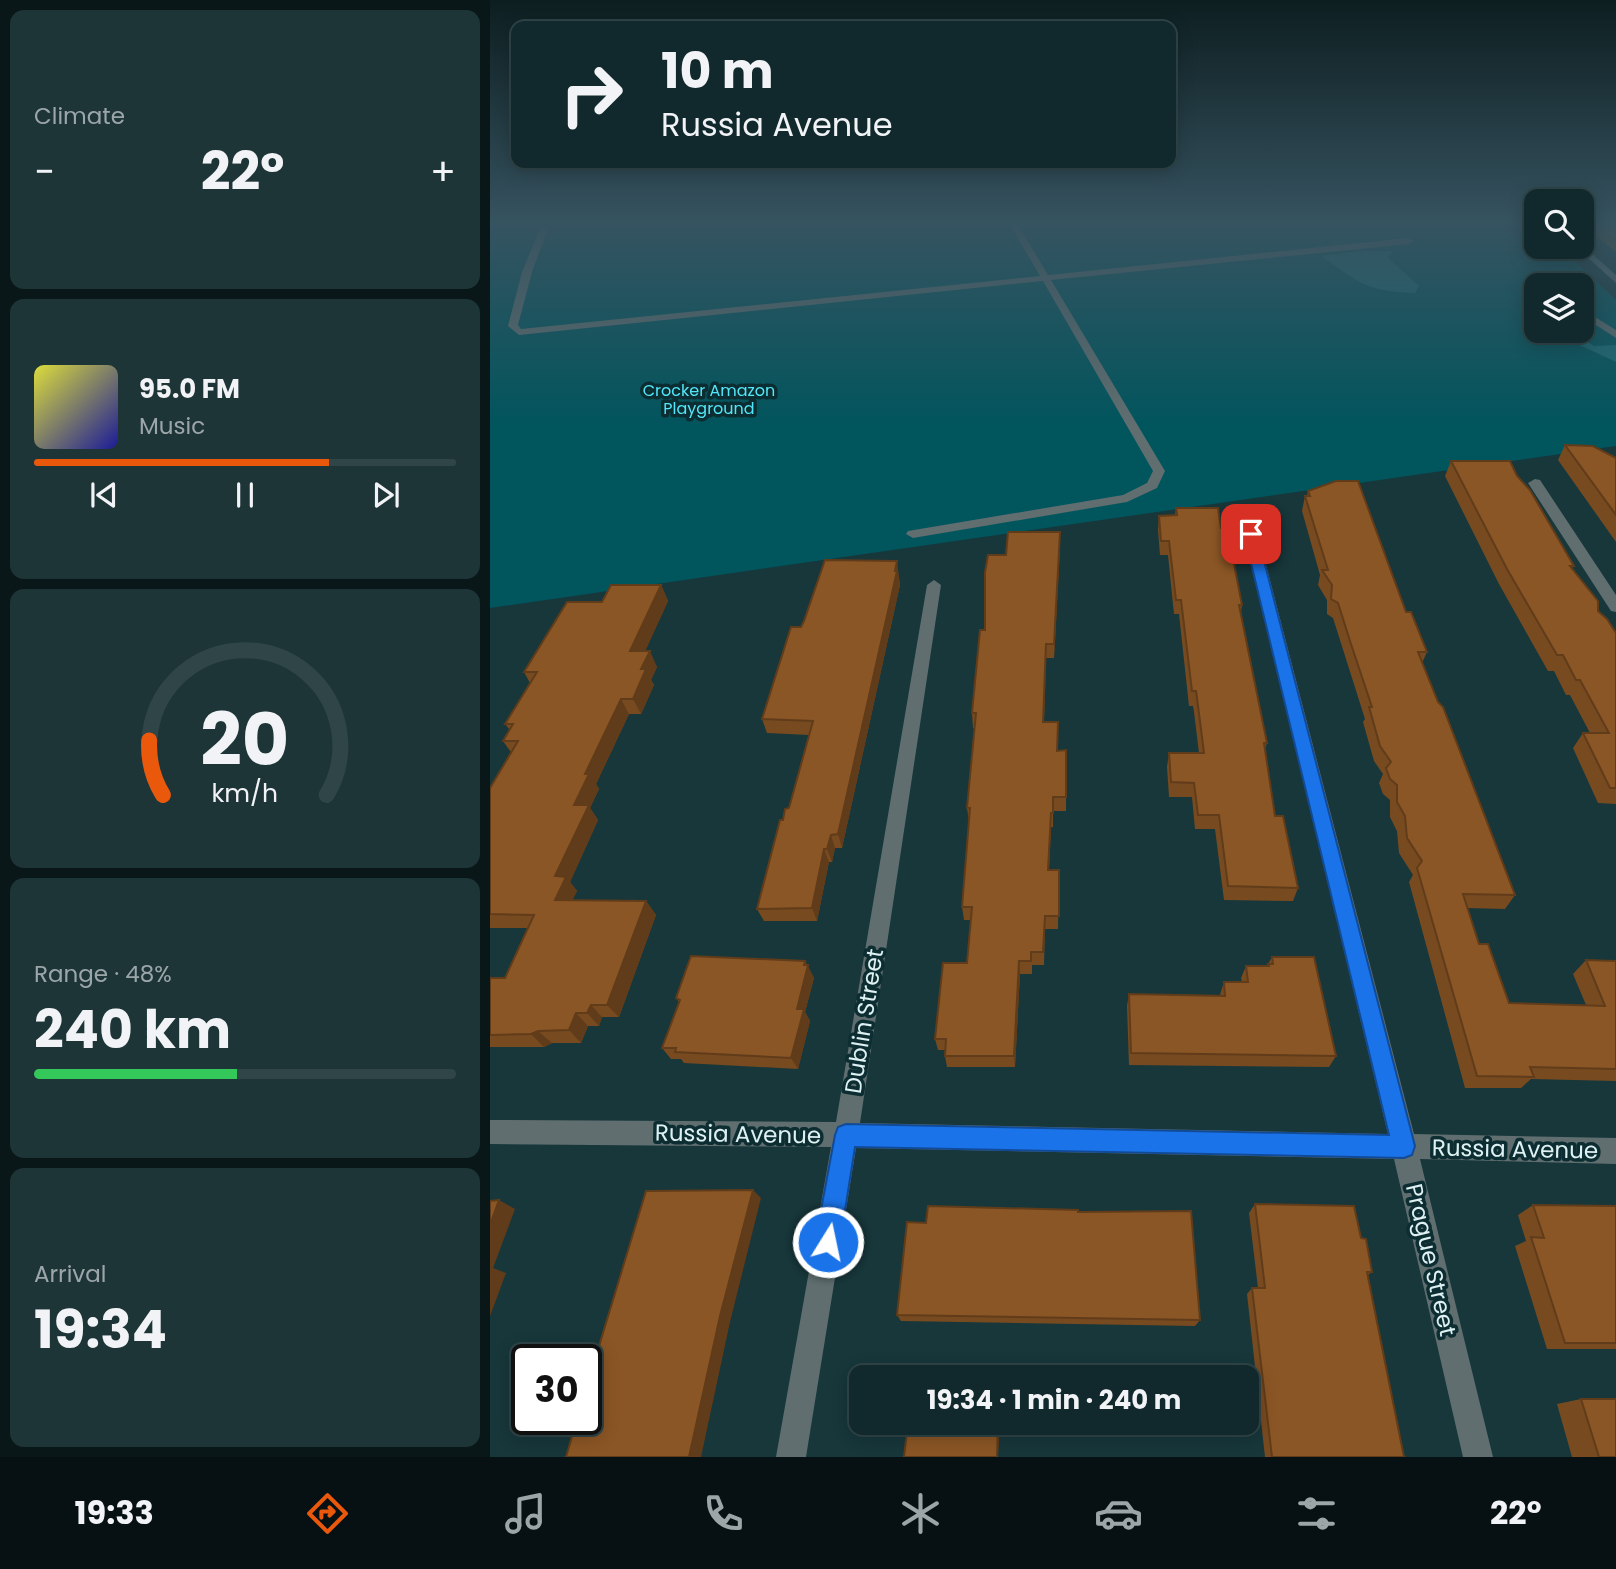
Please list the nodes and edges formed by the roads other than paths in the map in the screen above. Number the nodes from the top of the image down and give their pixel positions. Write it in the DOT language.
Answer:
graph roads {
  1 [pos="522,291"];
  2 [pos="921,291"];
  3 [pos="1055,291"];
  4 [pos="1594,320"];
  5 [pos="1616,335"];
  6 [pos="1535,483"];
  7 [pos="913,534"];
  8 [pos="1251,534"];
  9 [pos="934,585"];
  10 [pos="1616,607"];
  11 [pos="490,1132"];
  12 [pos="846,1135"];
  13 [pos="1404,1146"];
  14 [pos="1616,1151"];
  15 [pos="791,1457"];
  16 [pos="1478,1457"];
  1 -- 2 [label="street"];
  3 -- 7 [label="street"];
  4 -- 5 [label="street"];
  6 -- 10 [label="street"];
  8 -- 13 [label="street, Prague Street"];
  9 -- 12 [label="street, Dublin Street"];
  11 -- 12 [label="street, Russia Avenue"];
  12 -- 13 [label="street, Russia Avenue"];
  12 -- 15 [label="street, Dublin Street"];
  13 -- 14 [label="street, Russia Avenue"];
  13 -- 16 [label="street, Prague Street"];
}
